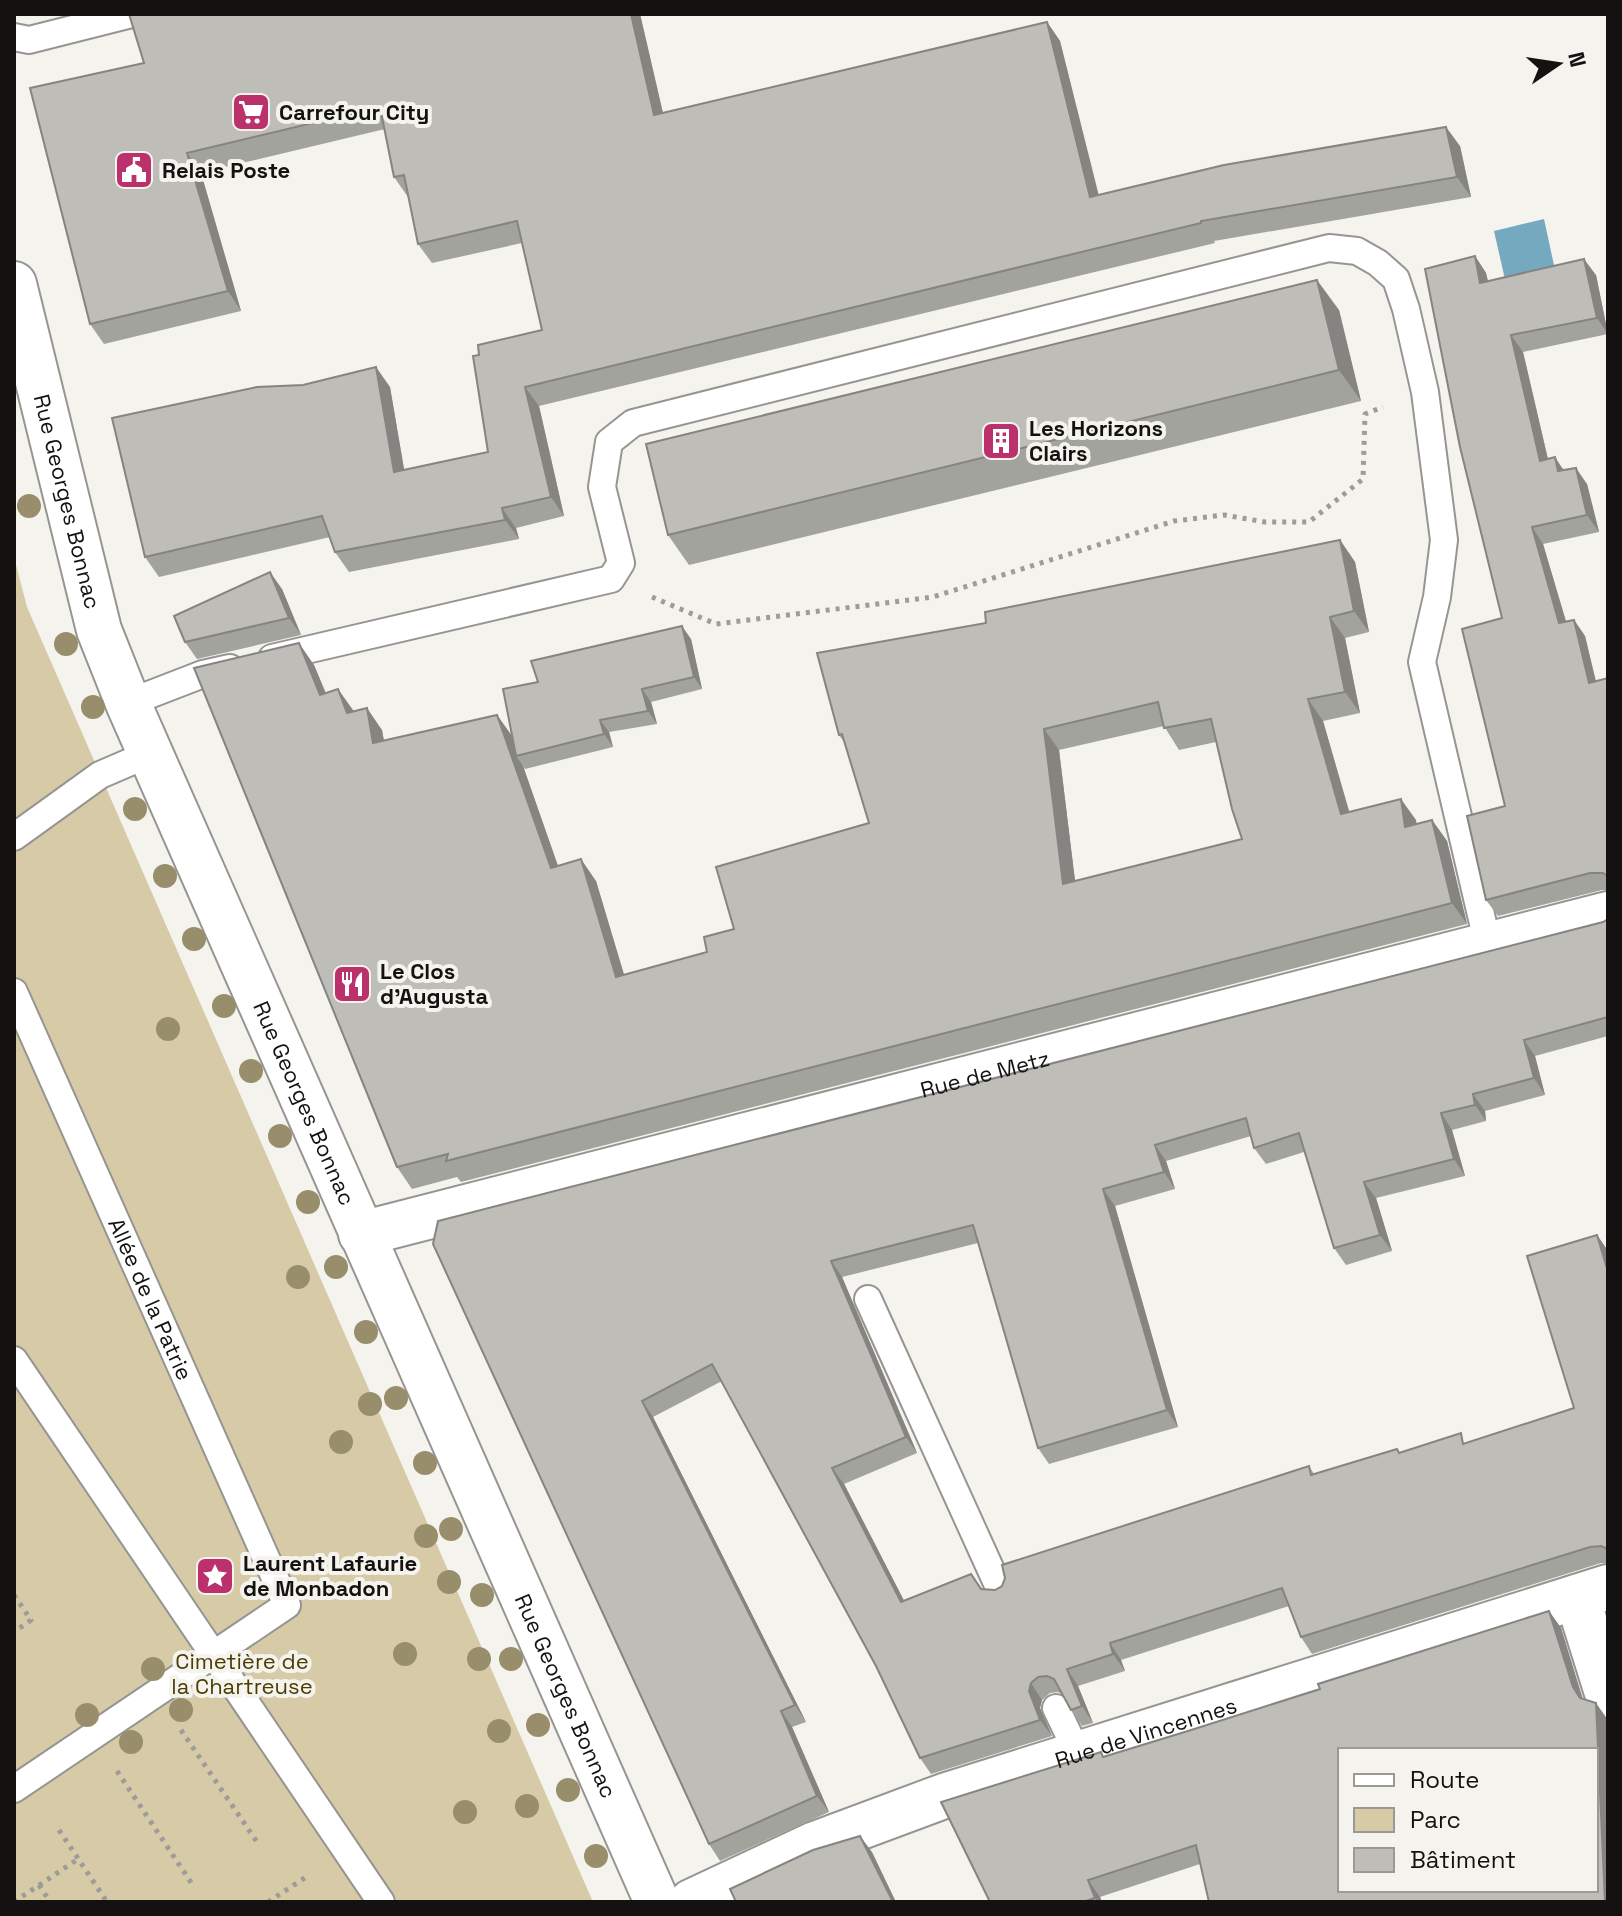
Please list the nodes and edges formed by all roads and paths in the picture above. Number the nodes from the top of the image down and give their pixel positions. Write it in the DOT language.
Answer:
graph roads {
  1 [pos="132,14"];
  2 [pos="14,37"];
  3 [pos="14,284"];
  4 [pos="1425,392"];
  5 [pos="611,579"];
  6 [pos="128,703"];
  7 [pos="151,753"];
  8 [pos="14,837"];
  9 [pos="1608,914"];
  10 [pos="1488,945"];
  11 [pos="14,992"];
  12 [pos="361,1234"];
  13 [pos="868,1299"];
  14 [pos="14,1360"];
  15 [pos="1001,1592"];
  16 [pos="1592,1592"];
  17 [pos="14,1595"];
  18 [pos="14,1632"];
  19 [pos="213,1655"];
  20 [pos="156,1693"];
  21 [pos="1608,1696"];
  22 [pos="1056,1708"];
  23 [pos="93,1735"];
  24 [pos="1078,1754"];
  25 [pos="14,1789"];
  26 [pos="59,1830"];
  27 [pos="257,1842"];
  28 [pos="78,1859"];
  29 [pos="39,1885"];
  30 [pos="194,1887"];
  31 [pos="14,1902"];
  32 [pos="50,1902"];
  33 [pos="107,1902"];
  34 [pos="381,1902"];
  35 [pos="657,1902"];
  36 [pos="691,1902"];
  1 -- 2 [label="lane"];
  3 -- 6 [label="street, Rue Georges Bonnac"];
  4 -- 5 [label="path"];
  4 -- 5 [label="lane"];
  4 -- 10 [label="lane"];
  5 -- 6 [label="lane"];
  6 -- 7 [label="street, Rue Georges Bonnac"];
  7 -- 8 [label="lane"];
  7 -- 12 [label="street, Rue Georges Bonnac"];
  9 -- 10 [label="street, Rue de Metz"];
  10 -- 12 [label="street, Rue de Metz"];
  11 -- 19 [label="lane, Allée de la Patrie"];
  12 -- 35 [label="street, Rue Georges Bonnac"];
  13 -- 15 [label="lane"];
  14 -- 19 [label="lane"];
  16 -- 21 [label="street"];
  16 -- 24 [label="street, Rue de Vincennes"];
  17 -- 18 [label="path"];
  19 -- 20 [label="lane"];
  19 -- 34 [label="lane"];
  20 -- 23 [label="lane"];
  20 -- 27 [label="path"];
  22 -- 24 [label="lane"];
  23 -- 25 [label="lane"];
  23 -- 30 [label="path"];
  24 -- 36 [label="street, Rue de Vincennes"];
  26 -- 28 [label="path"];
  28 -- 29 [label="path"];
  28 -- 33 [label="path"];
  29 -- 31 [label="path"];
  29 -- 32 [label="path"];
}
